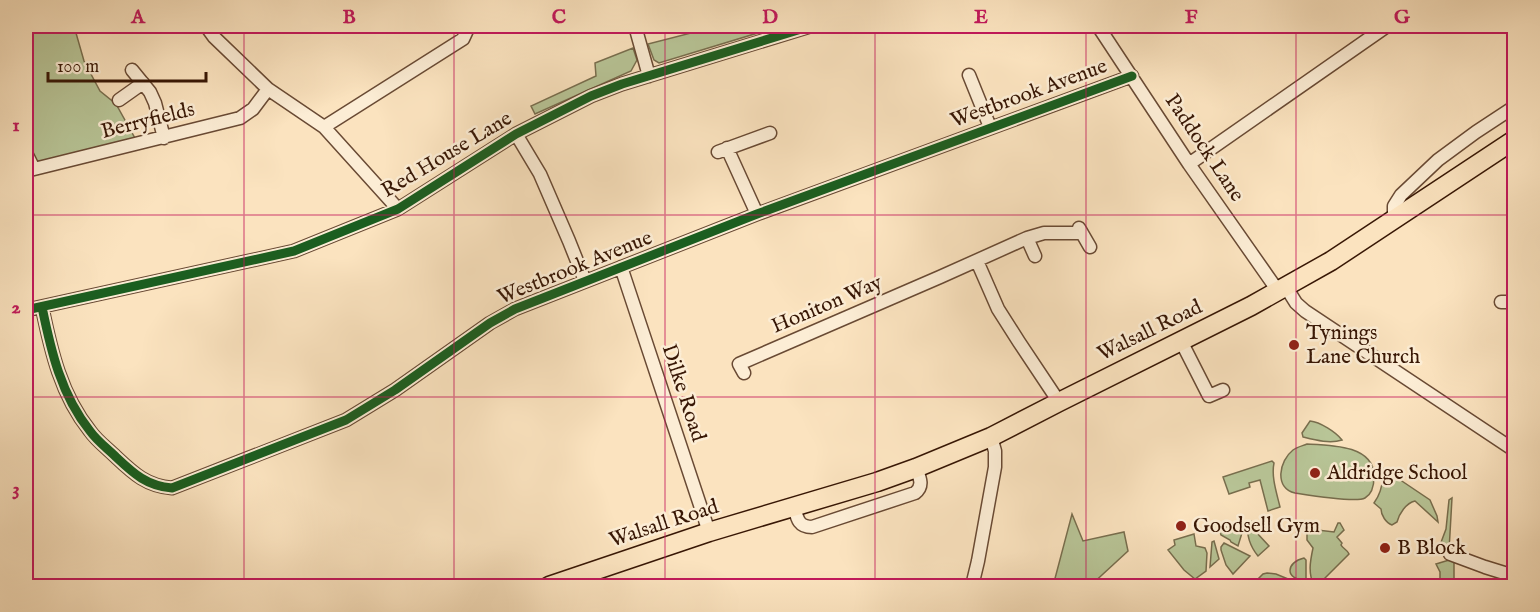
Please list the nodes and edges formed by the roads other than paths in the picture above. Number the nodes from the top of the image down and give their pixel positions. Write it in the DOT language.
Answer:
graph roads {
  1 [pos="206,26"];
  2 [pos="469,26"];
  3 [pos="635,26"];
  4 [pos="811,26"];
  5 [pos="1098,26"];
  6 [pos="1387,26"];
  7 [pos="132,70"];
  8 [pos="969,75"];
  9 [pos="649,76"];
  10 [pos="1132,76"];
  11 [pos="143,83"];
  12 [pos="268,89"];
  13 [pos="119,100"];
  14 [pos="1515,107"];
  15 [pos="324,127"];
  16 [pos="990,127"];
  17 [pos="770,133"];
  18 [pos="516,134"];
  19 [pos="164,138"];
  20 [pos="1515,140"];
  21 [pos="26,153"];
  22 [pos="1190,164"];
  23 [pos="30,170"];
  24 [pos="398,209"];
  25 [pos="757,214"];
  26 [pos="1394,218"];
  27 [pos="1027,238"];
  28 [pos="1090,248"];
  29 [pos="1035,256"];
  30 [pos="977,261"];
  31 [pos="621,267"];
  32 [pos="585,281"];
  33 [pos="1282,289"];
  34 [pos="1501,302"];
  35 [pos="1515,302"];
  36 [pos="42,307"];
  37 [pos="26,310"];
  38 [pos="1181,341"];
  39 [pos="744,373"];
  40 [pos="1223,390"];
  41 [pos="1059,402"];
  42 [pos="991,437"];
  43 [pos="1515,450"];
  44 [pos="916,468"];
  45 [pos="794,506"];
  46 [pos="709,532"];
  47 [pos="1450,554"];
  48 [pos="1515,576"];
  49 [pos="549,586"];
  50 [pos="972,586"];
  1 -- 12 [label="street"];
  2 -- 15 [label="street"];
  3 -- 9 [label="street"];
  4 -- 9 [label="street, Red House Lane"];
  5 -- 10 [label="street, Paddock Lane"];
  6 -- 22 [label="street"];
  7 -- 11 [label="street"];
  8 -- 16 [label="street, Westbrook Avenue"];
  9 -- 18 [label="street, Red House Lane"];
  10 -- 16 [label="street, Westbrook Avenue"];
  10 -- 22 [label="street, Paddock Lane"];
  11 -- 13 [label="street"];
  11 -- 19 [label="street"];
  12 -- 15 [label="street"];
  12 -- 19 [label="street, Berryfields"];
  14 -- 26 [label="street"];
  15 -- 24 [label="street"];
  16 -- 25 [label="street, Westbrook Avenue"];
  17 -- 25 [label="street"];
  18 -- 24 [label="street, Red House Lane"];
  18 -- 32 [label="street"];
  19 -- 23 [label="street, Berryfields"];
  20 -- 26 [label="main road, Walsall Road"];
  21 -- 23 [label="street"];
  22 -- 33 [label="street, Paddock Lane"];
  24 -- 36 [label="street, Red House Lane"];
  25 -- 31 [label="street, Westbrook Avenue"];
  26 -- 33 [label="main road, Walsall Road"];
  27 -- 28 [label="street, Honiton Way"];
  27 -- 29 [label="street"];
  27 -- 30 [label="street, Honiton Way"];
  30 -- 39 [label="street, Honiton Way"];
  30 -- 41 [label="street"];
  31 -- 32 [label="street, Westbrook Avenue"];
  31 -- 46 [label="street, Dilke Road"];
  32 -- 36 [label="street, Westbrook Avenue"];
  33 -- 38 [label="main road, Walsall Road"];
  33 -- 43 [label="street, Paddock Lane"];
  34 -- 35 [label="street"];
  36 -- 37 [label="street, Red House Lane"];
  38 -- 40 [label="street"];
  38 -- 41 [label="main road, Walsall Road"];
  41 -- 42 [label="main road, Walsall Road"];
  42 -- 44 [label="main road, Walsall Road"];
  42 -- 50 [label="street"];
  44 -- 45 [label="main road, Walsall Road"];
  44 -- 45 [label="street"];
  45 -- 46 [label="main road, Walsall Road"];
  46 -- 49 [label="main road, Walsall Road"];
  47 -- 48 [label="street"];
}
